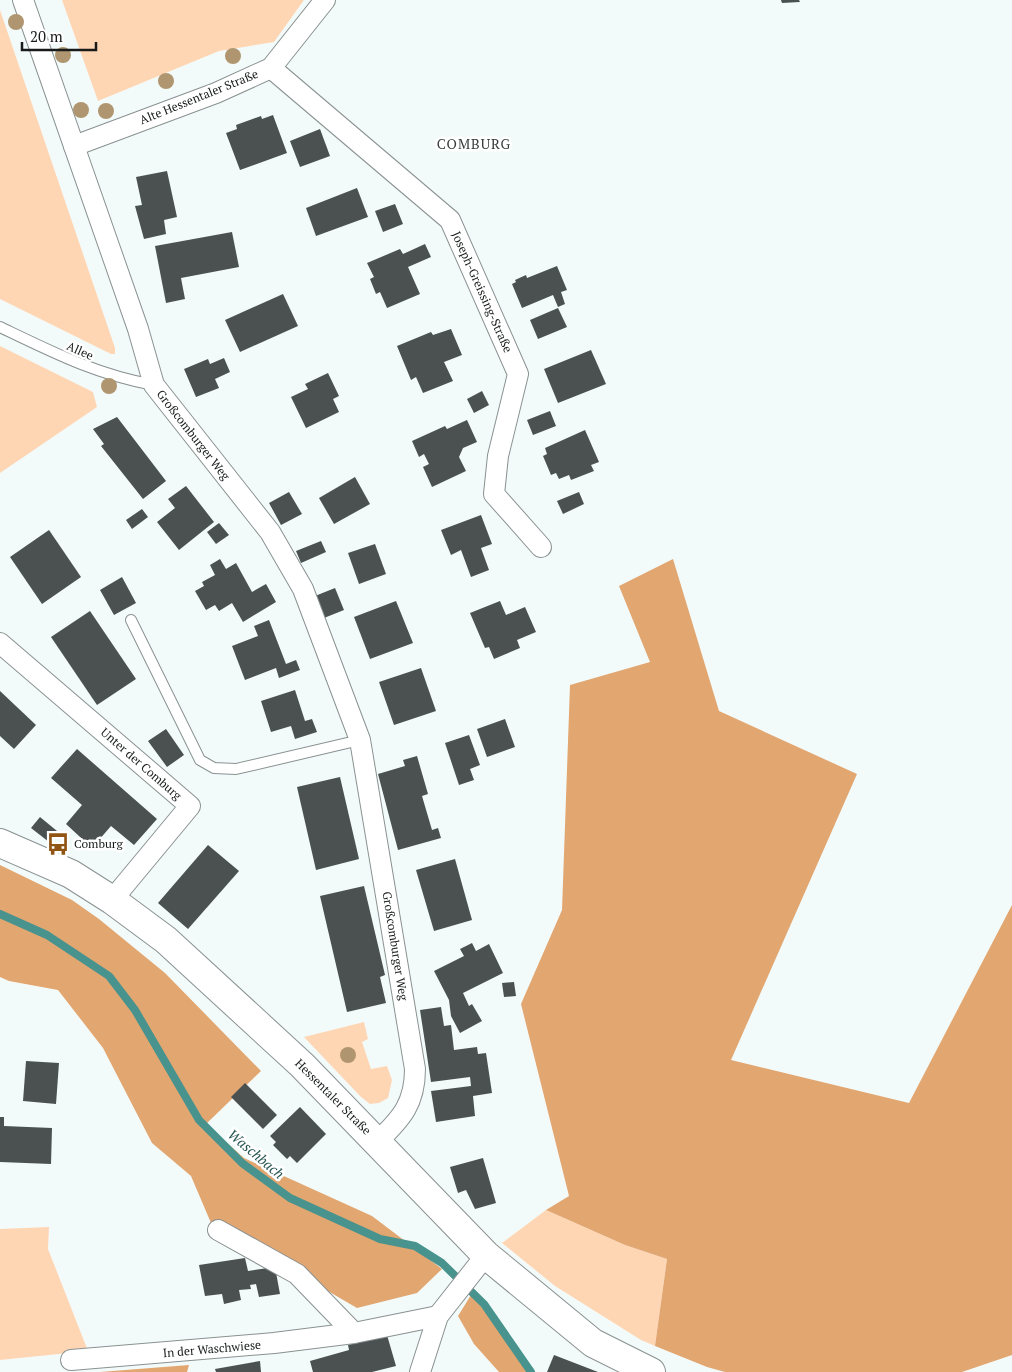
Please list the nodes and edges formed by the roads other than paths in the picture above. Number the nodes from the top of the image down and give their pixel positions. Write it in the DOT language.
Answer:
graph roads {
  1 [pos="24,0"];
  2 [pos="325,0"];
  3 [pos="271,68"];
  4 [pos="74,146"];
  5 [pos="0,327"];
  6 [pos="154,385"];
  7 [pos="541,546"];
  8 [pos="130,620"];
  9 [pos="0,643"];
  10 [pos="360,740"];
  11 [pos="0,843"];
  12 [pos="112,900"];
  13 [pos="378,1141"];
  14 [pos="218,1230"];
  15 [pos="486,1255"];
  16 [pos="438,1316"];
  17 [pos="354,1333"];
  18 [pos="71,1360"];
  19 [pos="420,1372"];
  20 [pos="651,1372"];
  1 -- 4 [label="street, Großcomburger Weg"];
  2 -- 3 [label="street, Alte Hessentaler Straße"];
  3 -- 4 [label="street, Alte Hessentaler Straße"];
  3 -- 7 [label="street, Joseph-Greissing-Straße"];
  4 -- 6 [label="street, Großcomburger Weg"];
  5 -- 6 [label="lane, Allee"];
  6 -- 10 [label="street, Großcomburger Weg"];
  8 -- 10 [label="lane"];
  9 -- 12 [label="street, Unter der Comburg"];
  10 -- 13 [label="street, Großcomburger Weg"];
  11 -- 12 [label="main road, Hessentaler Straße"];
  12 -- 13 [label="main road, Hessentaler Straße"];
  13 -- 15 [label="main road, Hessentaler Straße"];
  14 -- 17 [label="street"];
  15 -- 16 [label="street"];
  15 -- 20 [label="main road, Hessentaler Straße"];
  16 -- 17 [label="street, In der Waschwiese"];
  16 -- 19 [label="street"];
  17 -- 18 [label="street, In der Waschwiese"];
}
